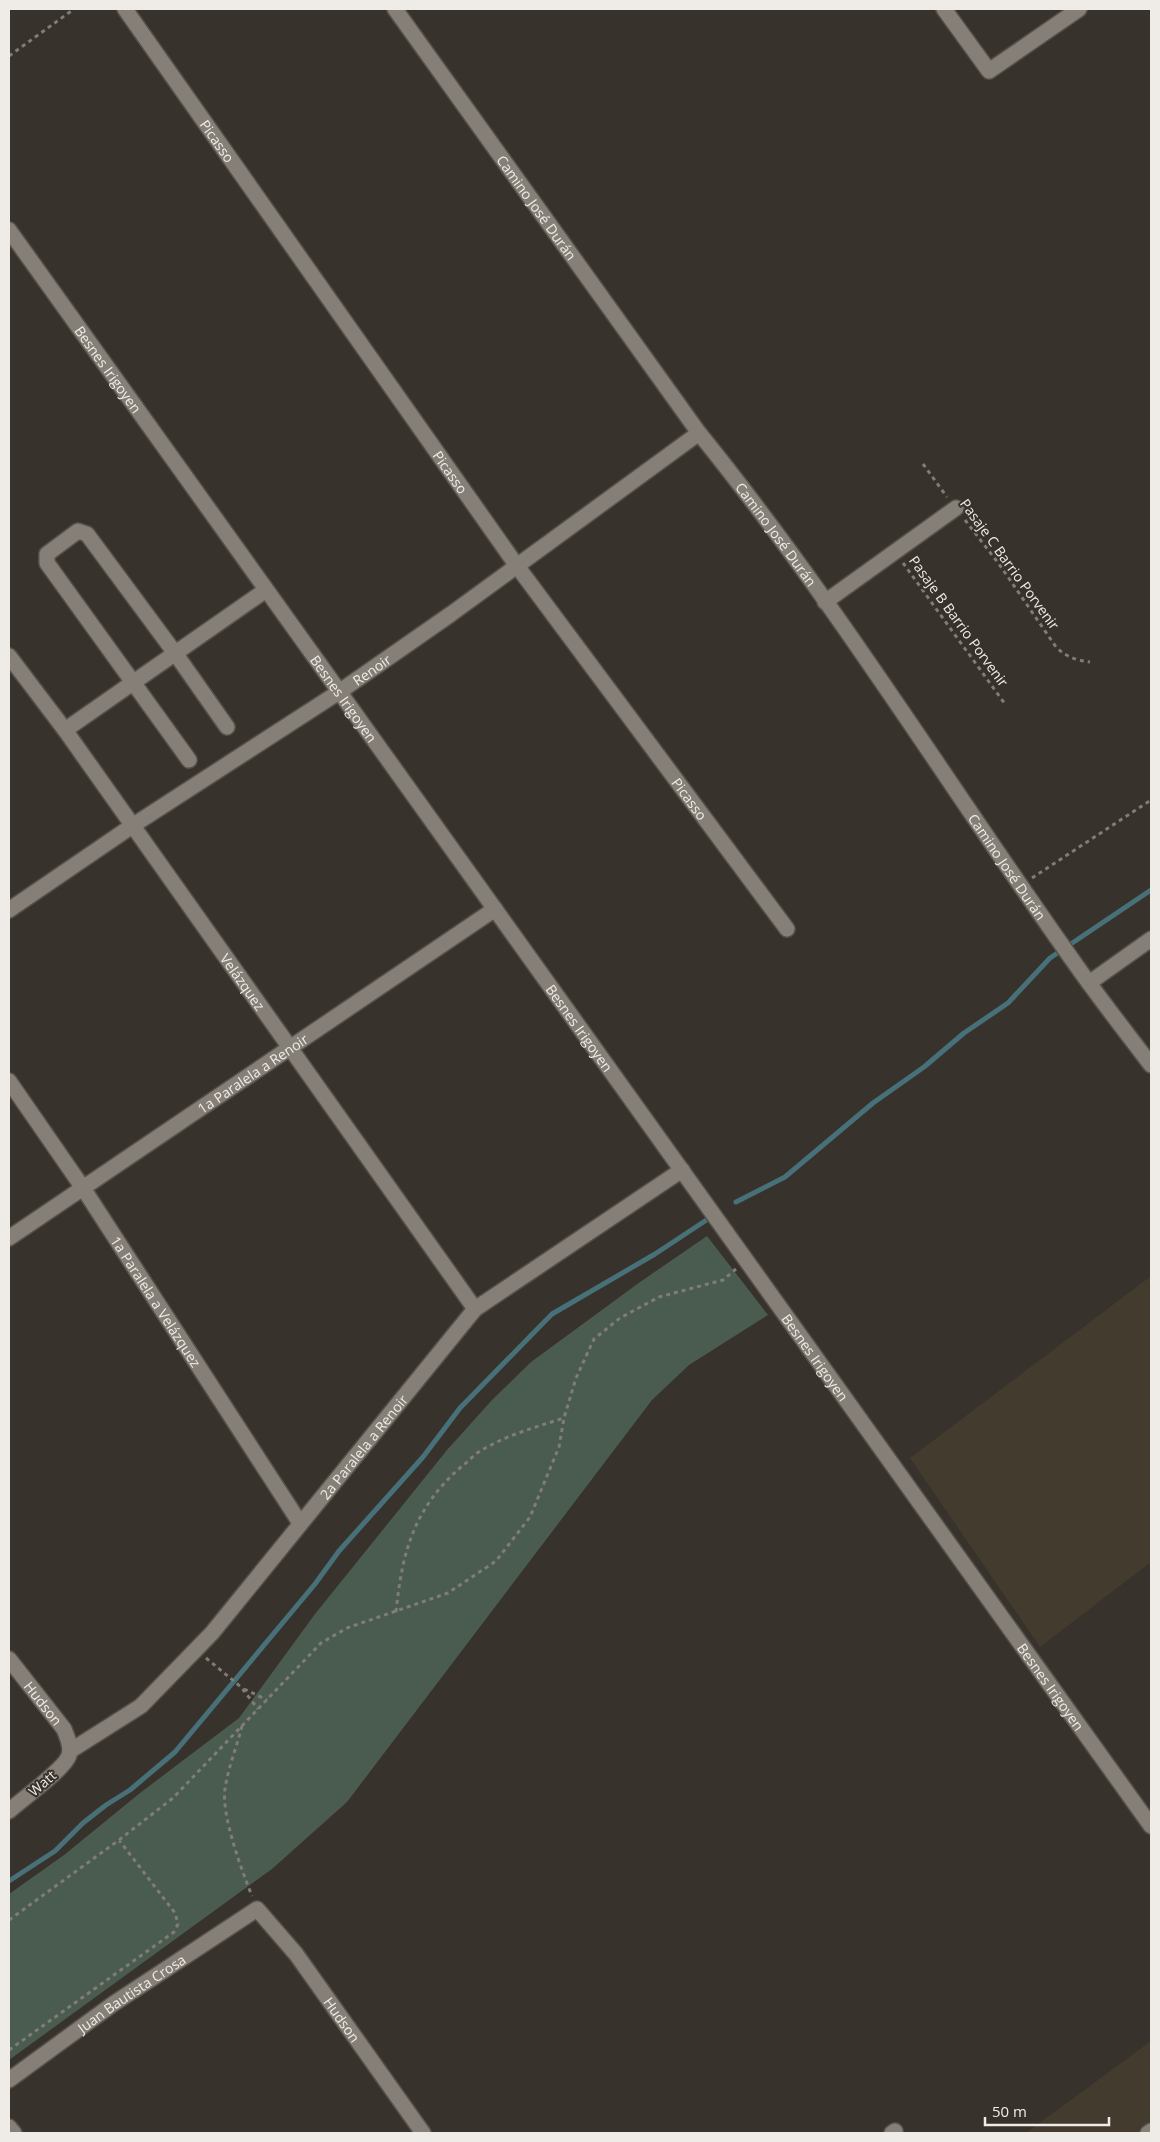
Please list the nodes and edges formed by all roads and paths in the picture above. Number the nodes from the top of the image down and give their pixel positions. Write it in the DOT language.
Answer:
graph roads {
  1 [pos="74,9"];
  2 [pos="125,9"];
  3 [pos="394,9"];
  4 [pos="944,9"];
  5 [pos="1079,9"];
  6 [pos="9,56"];
  7 [pos="9,230"];
  8 [pos="699,433"];
  9 [pos="923,464"];
  10 [pos="956,508"];
  11 [pos="895,552"];
  12 [pos="517,566"];
  13 [pos="266,590"];
  14 [pos="825,602"];
  15 [pos="175,653"];
  16 [pos="9,656"];
  17 [pos="1090,662"];
  18 [pos="133,682"];
  19 [pos="339,692"];
  20 [pos="1005,704"];
  21 [pos="226,727"];
  22 [pos="65,730"];
  23 [pos="188,760"];
  24 [pos="1151,800"];
  25 [pos="132,826"];
  26 [pos="1021,885"];
  27 [pos="9,910"];
  28 [pos="495,910"];
  29 [pos="786,929"];
  30 [pos="1151,939"];
  31 [pos="1089,983"];
  32 [pos="290,1048"];
  33 [pos="1151,1065"];
  34 [pos="9,1081"];
  35 [pos="682,1170"];
  36 [pos="83,1188"];
  37 [pos="9,1238"];
  38 [pos="746,1260"];
  39 [pos="475,1309"];
  40 [pos="564,1418"];
  41 [pos="300,1523"];
  42 [pos="396,1613"];
  43 [pos="9,1659"];
  44 [pos="216,1668"];
  45 [pos="241,1688"];
  46 [pos="267,1700"];
  47 [pos="258,1709"];
  48 [pos="243,1725"];
  49 [pos="70,1751"];
  50 [pos="9,1810"];
  51 [pos="1151,1826"];
  52 [pos="120,1840"];
  53 [pos="257,1909"];
  54 [pos="9,1920"];
  55 [pos="9,2050"];
  56 [pos="9,2080"];
  57 [pos="9,2127"];
  58 [pos="1151,2131"];
  59 [pos="14,2133"];
  60 [pos="423,2133"];
  61 [pos="1148,2133"];
  1 -- 6 [label="path"];
  2 -- 12 [label="street, Picasso"];
  3 -- 8 [label="street, Camino José Durán"];
  4 -- 5 [label="street"];
  7 -- 13 [label="street, Besnes Irigoyen"];
  8 -- 12 [label="street, Renoir"];
  8 -- 14 [label="street, Camino José Durán"];
  9 -- 10 [label="path, Pasaje C Barrio Porvenir"];
  10 -- 11 [label="street"];
  10 -- 17 [label="path, Pasaje C Barrio Porvenir"];
  11 -- 14 [label="street"];
  11 -- 20 [label="path, Pasaje B Barrio Porvenir"];
  12 -- 19 [label="street, Renoir"];
  12 -- 29 [label="street, Picasso"];
  13 -- 15 [label="street"];
  13 -- 19 [label="street, Besnes Irigoyen"];
  14 -- 26 [label="street, Camino José Durán"];
  15 -- 18 [label="street"];
  15 -- 18 [label="street"];
  15 -- 21 [label="street"];
  16 -- 22 [label="street, Velázquez"];
  18 -- 22 [label="street"];
  18 -- 23 [label="street"];
  19 -- 25 [label="street, Renoir"];
  19 -- 28 [label="street, Besnes Irigoyen"];
  22 -- 25 [label="street, Velázquez"];
  24 -- 26 [label="path"];
  25 -- 27 [label="street, Renoir"];
  25 -- 32 [label="street, Velázquez"];
  26 -- 31 [label="street, Camino José Durán"];
  28 -- 32 [label="street, 1a Paralela a Renoir"];
  28 -- 35 [label="street, Besnes Irigoyen"];
  30 -- 31 [label="street"];
  31 -- 33 [label="street, Camino José Durán"];
  32 -- 36 [label="street, 1a Paralela a Renoir"];
  32 -- 39 [label="street, Velázquez"];
  34 -- 36 [label="street, 1a Paralela a Velázquez"];
  35 -- 38 [label="street, Besnes Irigoyen"];
  35 -- 39 [label="street, 2a Paralela a Renoir"];
  36 -- 37 [label="street, 1a Paralela a Renoir"];
  36 -- 41 [label="street, 1a Paralela a Velázquez"];
  38 -- 40 [label="path"];
  38 -- 51 [label="street, Besnes Irigoyen"];
  39 -- 41 [label="street, 2a Paralela a Renoir"];
  40 -- 42 [label="path"];
  40 -- 42 [label="path"];
  41 -- 49 [label="street, 2a Paralela a Renoir"];
  42 -- 46 [label="path"];
  43 -- 49 [label="street, Hudson"];
  44 -- 45 [label="path"];
  45 -- 46 [label="path"];
  45 -- 47 [label="path"];
  46 -- 47 [label="path"];
  47 -- 48 [label="path"];
  48 -- 52 [label="path"];
  48 -- 53 [label="path"];
  49 -- 50 [label="street, Watt"];
  52 -- 54 [label="path"];
  52 -- 55 [label="path"];
  53 -- 56 [label="street, Juan Bautista Crosa"];
  53 -- 60 [label="street, Hudson"];
  57 -- 59 [label="street"];
  58 -- 61 [label="street"];
}
